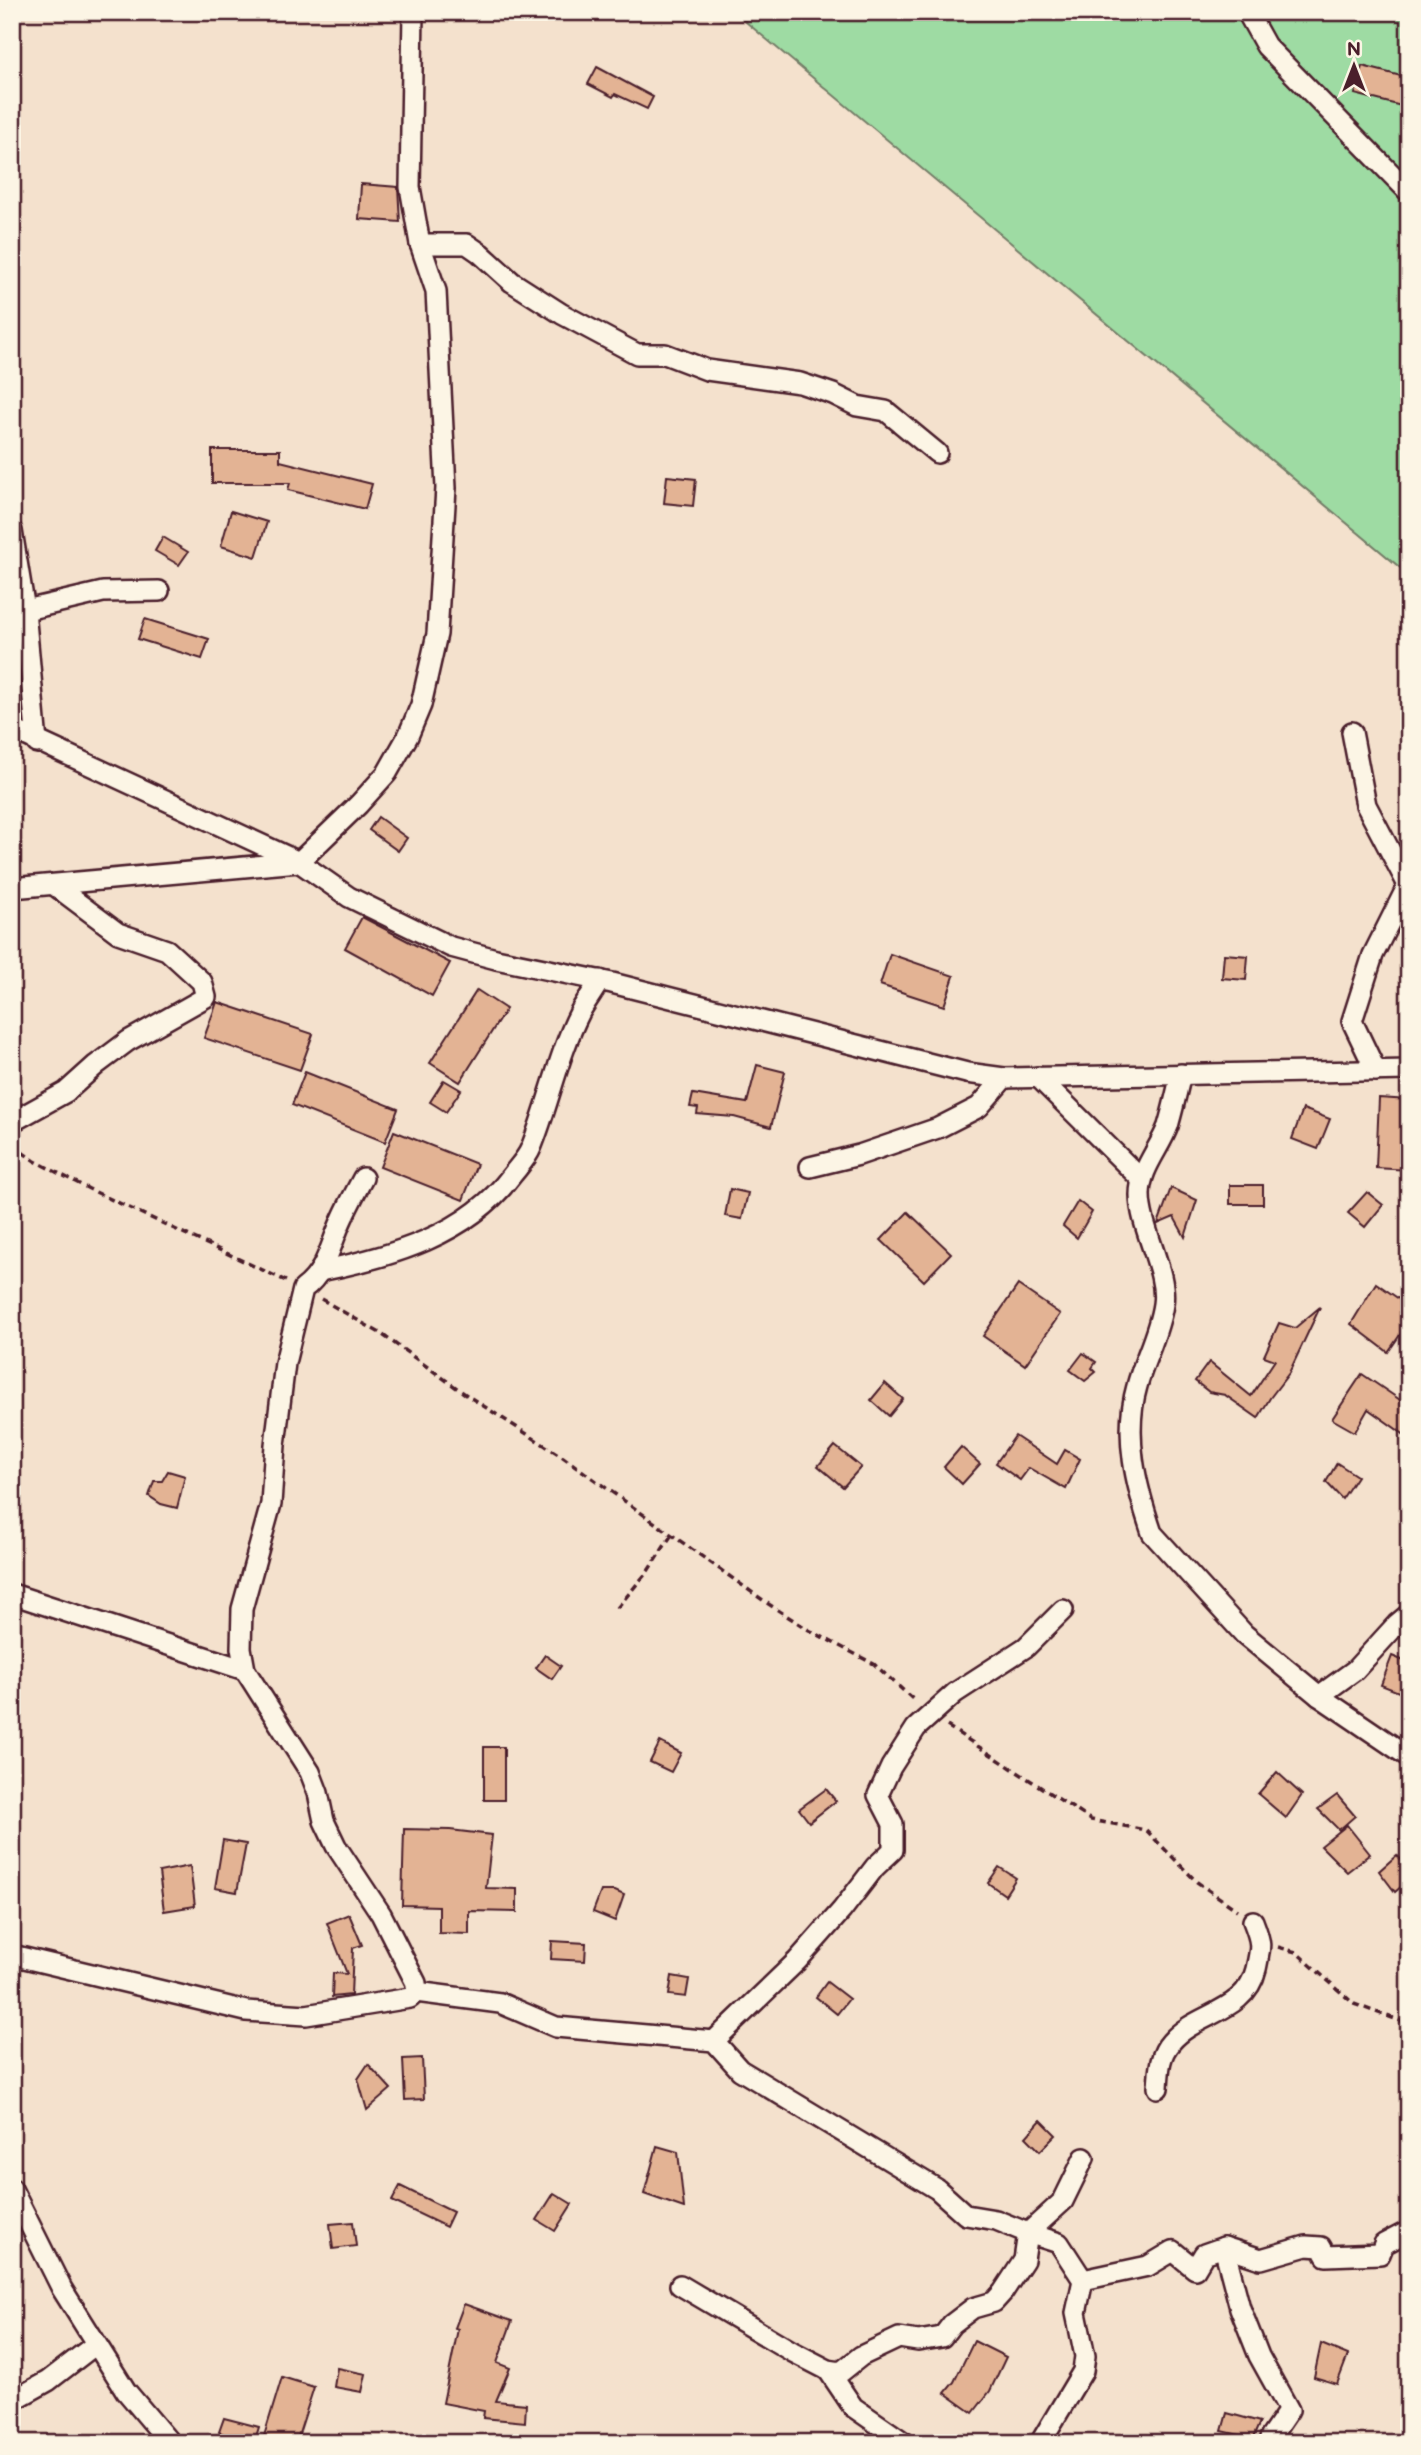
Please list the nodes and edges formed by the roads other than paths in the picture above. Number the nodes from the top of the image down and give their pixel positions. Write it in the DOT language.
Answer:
graph roads {
  1 [pos="413,12"];
  2 [pos="1247,12"];
  3 [pos="1409,192"];
  4 [pos="420,244"];
  5 [pos="937,453"];
  6 [pos="12,531"];
  7 [pos="159,591"];
  8 [pos="19,612"];
  9 [pos="12,729"];
  10 [pos="1352,732"];
  11 [pos="37,743"];
  12 [pos="299,862"];
  13 [pos="54,885"];
  14 [pos="12,888"];
  15 [pos="600,980"];
  16 [pos="1376,1070"];
  17 [pos="1409,1070"];
  18 [pos="1181,1074"];
  19 [pos="1038,1077"];
  20 [pos="1004,1078"];
  21 [pos="12,1122"];
  22 [pos="810,1167"];
  23 [pos="363,1178"];
  24 [pos="1141,1179"];
  25 [pos="320,1271"];
  26 [pos="12,1594"];
  27 [pos="1063,1610"];
  28 [pos="1409,1615"];
  29 [pos="245,1670"];
  30 [pos="1319,1696"];
  31 [pos="1409,1757"];
  32 [pos="1253,1921"];
  33 [pos="12,1955"];
  34 [pos="416,1992"];
  35 [pos="715,2041"];
  36 [pos="1158,2088"];
  37 [pos="1084,2158"];
  38 [pos="12,2189"];
  39 [pos="1409,2231"];
  40 [pos="1028,2234"];
  41 [pos="1224,2247"];
  42 [pos="1083,2280"];
  43 [pos="680,2285"];
  44 [pos="96,2344"];
  45 [pos="828,2370"];
  46 [pos="12,2401"];
  47 [pos="170,2443"];
  48 [pos="905,2443"];
  49 [pos="1040,2443"];
  50 [pos="1270,2443"];
  1 -- 4 [label="street"];
  2 -- 3 [label="street"];
  4 -- 5 [label="street"];
  4 -- 12 [label="street"];
  6 -- 8 [label="street"];
  7 -- 8 [label="street"];
  8 -- 11 [label="street"];
  9 -- 11 [label="street"];
  10 -- 16 [label="street"];
  11 -- 12 [label="street"];
  12 -- 13 [label="street"];
  12 -- 15 [label="street"];
  13 -- 14 [label="street"];
  13 -- 21 [label="street"];
  15 -- 20 [label="street"];
  15 -- 25 [label="street"];
  16 -- 17 [label="street"];
  16 -- 18 [label="street"];
  18 -- 19 [label="street"];
  18 -- 24 [label="street"];
  19 -- 20 [label="street"];
  19 -- 24 [label="street"];
  20 -- 22 [label="street"];
  23 -- 25 [label="street"];
  24 -- 30 [label="street"];
  25 -- 29 [label="street"];
  26 -- 29 [label="street"];
  27 -- 35 [label="street"];
  28 -- 30 [label="street"];
  29 -- 34 [label="street"];
  30 -- 31 [label="street"];
  32 -- 36 [label="street"];
  33 -- 34 [label="street"];
  34 -- 35 [label="street"];
  35 -- 40 [label="street"];
  37 -- 40 [label="street"];
  38 -- 44 [label="street"];
  39 -- 41 [label="street"];
  40 -- 42 [label="street"];
  40 -- 45 [label="street"];
  41 -- 42 [label="street"];
  41 -- 50 [label="street"];
  42 -- 49 [label="street"];
  43 -- 45 [label="street"];
  44 -- 46 [label="street"];
  44 -- 47 [label="street"];
  45 -- 48 [label="street"];
}
